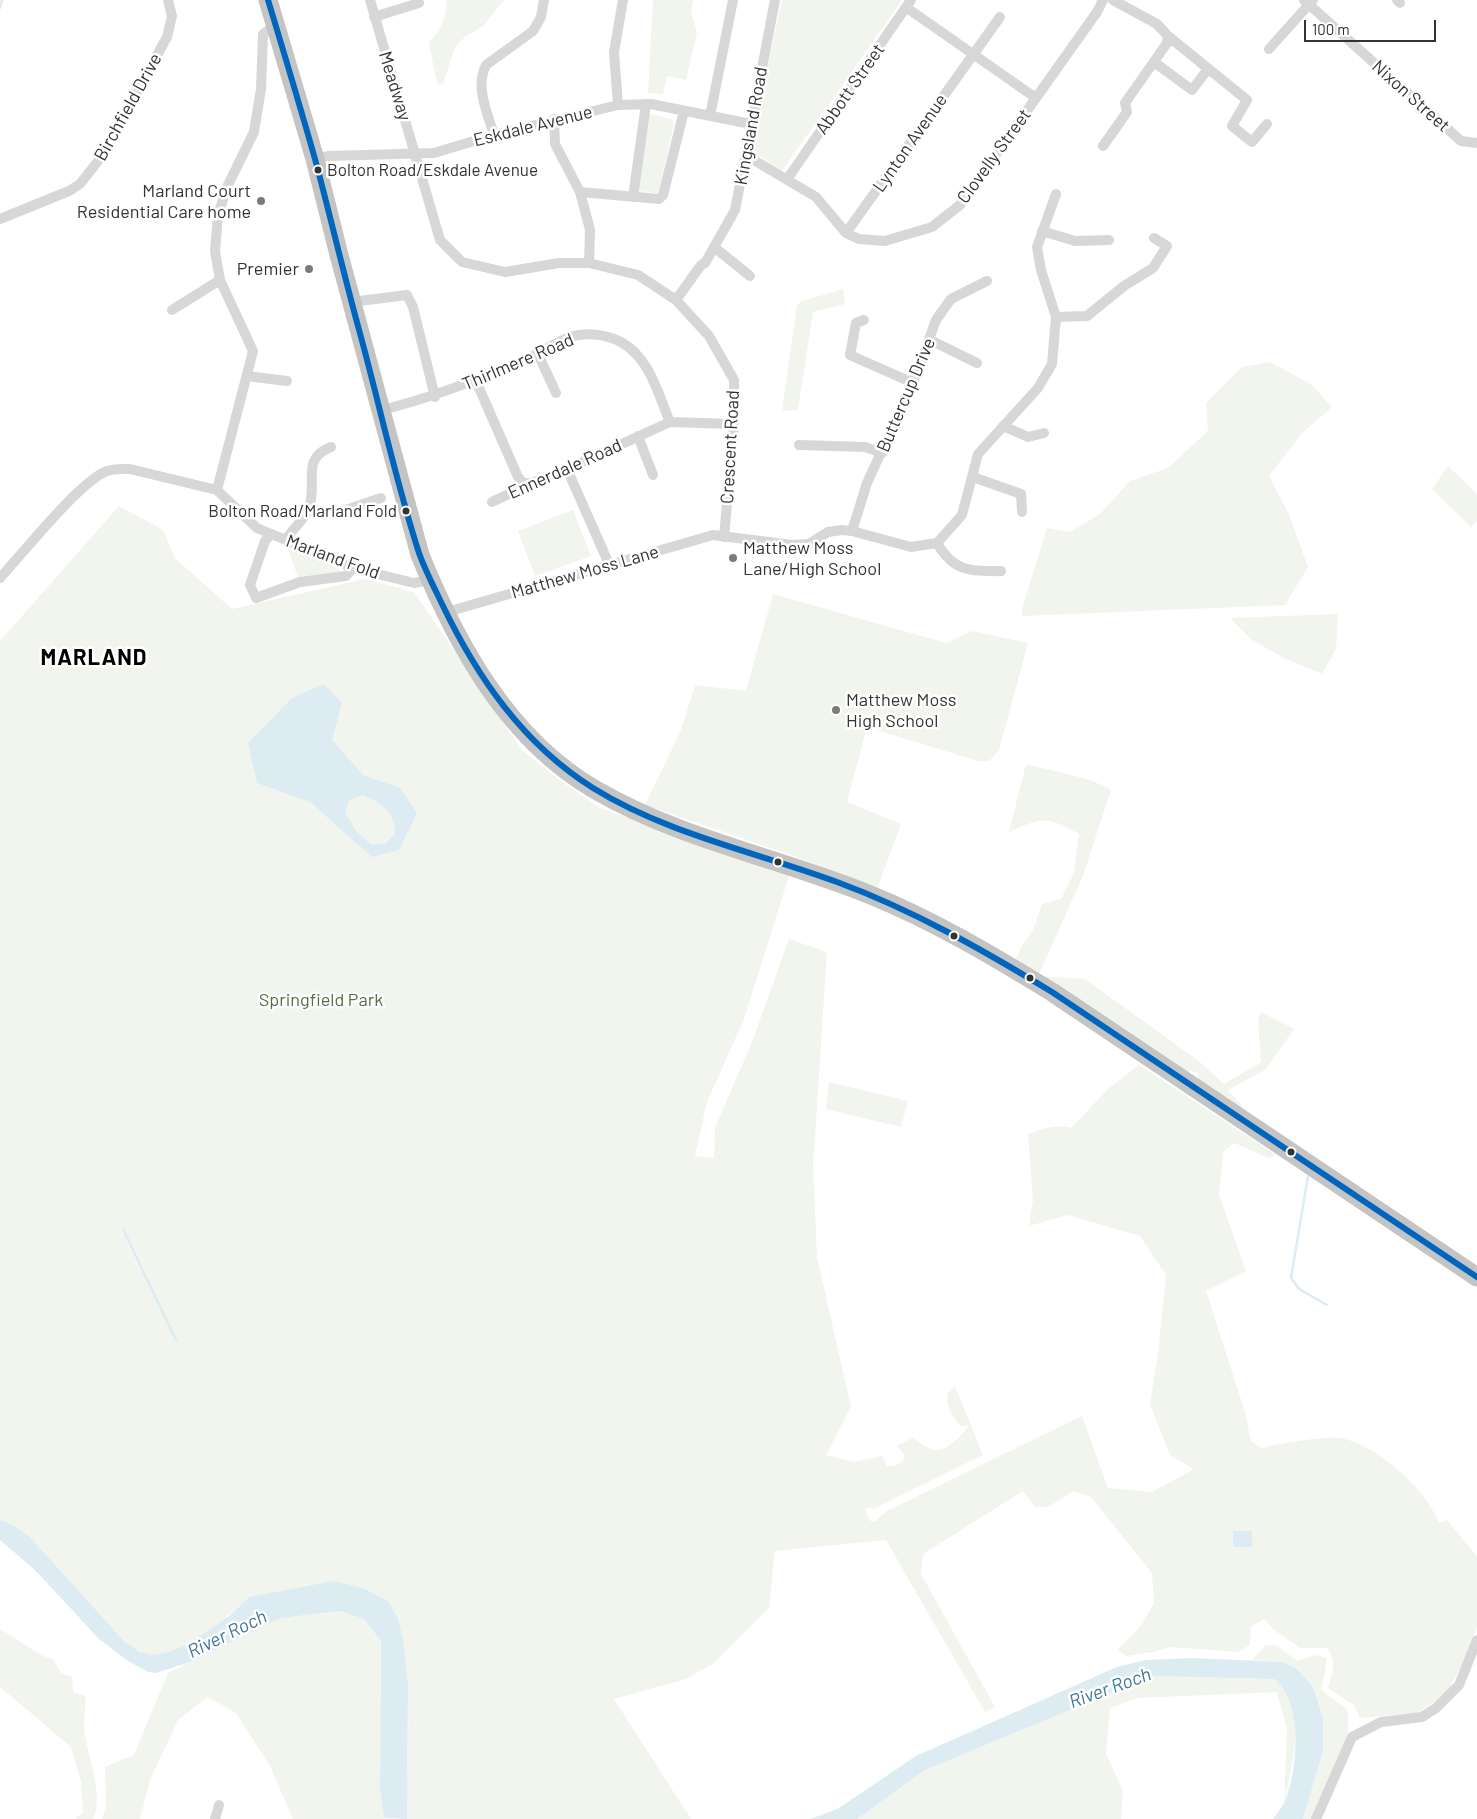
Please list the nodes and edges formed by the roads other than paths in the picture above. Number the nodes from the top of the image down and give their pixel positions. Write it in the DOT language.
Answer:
graph roads {
  1 [pos="168,0"];
  2 [pos="268,0"];
  3 [pos="370,0"];
  4 [pos="544,0"];
  5 [pos="623,0"];
  6 [pos="733,0"];
  7 [pos="775,0"];
  8 [pos="1102,0"];
  9 [pos="1113,0"];
  10 [pos="1309,1"];
  11 [pos="419,3"];
  12 [pos="909,4"];
  13 [pos="374,17"];
  14 [pos="1000,17"];
  15 [pos="276,25"];
  16 [pos="1168,36"];
  17 [pos="1269,48"];
  18 [pos="974,53"];
  19 [pos="1154,62"];
  20 [pos="1208,69"];
  21 [pos="1036,98"];
  22 [pos="646,104"];
  23 [pos="618,105"];
  24 [pos="684,111"];
  25 [pos="710,116"];
  26 [pos="554,119"];
  27 [pos="751,124"];
  28 [pos="1267,124"];
  29 [pos="494,134"];
  30 [pos="1477,143"];
  31 [pos="1103,146"];
  32 [pos="416,154"];
  33 [pos="747,156"];
  34 [pos="315,159"];
  35 [pos="788,178"];
  36 [pos="580,192"];
  37 [pos="1056,194"];
  38 [pos="634,197"];
  39 [pos="0,219"];
  40 [pos="1042,231"];
  41 [pos="846,233"];
  42 [pos="1154,238"];
  43 [pos="1108,240"];
  44 [pos="714,247"];
  45 [pos="590,263"];
  46 [pos="750,276"];
  47 [pos="220,280"];
  48 [pos="986,281"];
  49 [pos="676,300"];
  50 [pos="351,302"];
  51 [pos="172,310"];
  52 [pos="1056,317"];
  53 [pos="864,320"];
  54 [pos="930,340"];
  55 [pos="538,354"];
  56 [pos="977,362"];
  57 [pos="247,376"];
  58 [pos="287,381"];
  59 [pos="476,381"];
  60 [pos="913,383"];
  61 [pos="556,393"];
  62 [pos="435,397"];
  63 [pos="382,410"];
  64 [pos="670,422"];
  65 [pos="734,424"];
  66 [pos="1003,426"];
  67 [pos="1044,433"];
  68 [pos="638,436"];
  69 [pos="798,445"];
  70 [pos="325,447"];
  71 [pos="882,453"];
  72 [pos="567,469"];
  73 [pos="654,475"];
  74 [pos="973,477"];
  75 [pos="523,483"];
  76 [pos="217,490"];
  77 [pos="381,498"];
  78 [pos="492,502"];
  79 [pos="308,510"];
  80 [pos="1022,512"];
  81 [pos="852,531"];
  82 [pos="271,534"];
  83 [pos="724,537"];
  84 [pos="286,540"];
  85 [pos="937,543"];
  86 [pos="609,564"];
  87 [pos="353,568"];
  88 [pos="1001,571"];
  89 [pos="0,578"];
  90 [pos="430,580"];
  91 [pos="447,612"];
  92 [pos="1477,1277"];
  93 [pos="1477,1640"];
  94 [pos="219,1805"];
  95 [pos="215,1819"];
  96 [pos="1316,1819"];
  1 -- 39 [label="street, Birchfield Drive"];
  2 -- 15 [label="highway"];
  3 -- 13 [label="street, Meadway"];
  4 -- 29 [label="street"];
  5 -- 23 [label="street"];
  6 -- 25 [label="street"];
  7 -- 27 [label="street, Kingsland Road"];
  8 -- 21 [label="street, Clovelly Street"];
  9 -- 16 [label="street"];
  10 -- 17 [label="street"];
  10 -- 30 [label="street, Nixon Street"];
  11 -- 13 [label="street"];
  12 -- 18 [label="street"];
  12 -- 35 [label="street, Abbott Street"];
  13 -- 32 [label="street, Meadway"];
  14 -- 18 [label="street, Lynton Avenue"];
  15 -- 34 [label="highway"];
  15 -- 47 [label="street"];
  16 -- 19 [label="street"];
  16 -- 20 [label="street"];
  18 -- 21 [label="street"];
  18 -- 41 [label="street, Lynton Avenue"];
  19 -- 20 [label="street"];
  19 -- 31 [label="street"];
  20 -- 28 [label="street"];
  21 -- 41 [label="street, Clovelly Street"];
  22 -- 23 [label="street, Eskdale Avenue"];
  22 -- 24 [label="street, Eskdale Avenue"];
  22 -- 38 [label="street"];
  23 -- 26 [label="street, Eskdale Avenue"];
  24 -- 25 [label="street, Eskdale Avenue"];
  24 -- 38 [label="street"];
  25 -- 27 [label="street, Eskdale Avenue"];
  26 -- 29 [label="street, Eskdale Avenue"];
  26 -- 36 [label="street"];
  27 -- 33 [label="street, Kingsland Road"];
  29 -- 32 [label="street, Eskdale Avenue"];
  32 -- 34 [label="street, Eskdale Avenue"];
  32 -- 45 [label="street, Crescent Road"];
  33 -- 35 [label="street"];
  33 -- 44 [label="street, Kingsland Road"];
  34 -- 50 [label="highway"];
  35 -- 41 [label="street"];
  36 -- 38 [label="street"];
  36 -- 45 [label="street"];
  37 -- 40 [label="street"];
  40 -- 43 [label="street"];
  40 -- 52 [label="street"];
  42 -- 52 [label="street"];
  44 -- 46 [label="street"];
  44 -- 49 [label="street, Kingsland Road"];
  45 -- 49 [label="street, Crescent Road"];
  47 -- 51 [label="street"];
  47 -- 57 [label="street"];
  48 -- 54 [label="street, Buttercup Drive"];
  49 -- 65 [label="street, Crescent Road"];
  50 -- 62 [label="street"];
  50 -- 63 [label="highway"];
  52 -- 66 [label="street"];
  53 -- 60 [label="street"];
  54 -- 56 [label="street"];
  54 -- 60 [label="street, Buttercup Drive"];
  55 -- 59 [label="street, Thirlmere Road"];
  55 -- 61 [label="street"];
  55 -- 64 [label="street, Thirlmere Road"];
  57 -- 58 [label="street"];
  57 -- 76 [label="street"];
  59 -- 62 [label="street, Thirlmere Road"];
  59 -- 75 [label="street"];
  60 -- 71 [label="street, Buttercup Drive"];
  62 -- 63 [label="street, Thirlmere Road"];
  63 -- 90 [label="highway"];
  64 -- 65 [label="street, Ennerdale Road"];
  64 -- 68 [label="street, Ennerdale Road"];
  65 -- 83 [label="street, Crescent Road"];
  66 -- 67 [label="street"];
  66 -- 74 [label="street"];
  68 -- 72 [label="street, Ennerdale Road"];
  68 -- 73 [label="street, Ennerdale Road"];
  69 -- 71 [label="street"];
  70 -- 79 [label="street"];
  71 -- 81 [label="street, Buttercup Drive"];
  72 -- 75 [label="street, Ennerdale Road"];
  72 -- 86 [label="street"];
  74 -- 80 [label="street"];
  74 -- 85 [label="street"];
  75 -- 78 [label="street, Ennerdale Road"];
  76 -- 82 [label="street, Marland Fold"];
  76 -- 89 [label="street, Marland Fold"];
  77 -- 79 [label="street"];
  79 -- 84 [label="street"];
  81 -- 83 [label="street, Matthew Moss Lane"];
  81 -- 85 [label="street, Matthew Moss Lane"];
  82 -- 84 [label="street, Marland Fold"];
  82 -- 87 [label="street"];
  83 -- 86 [label="street, Matthew Moss Lane"];
  84 -- 87 [label="street, Marland Fold"];
  85 -- 88 [label="street"];
  86 -- 91 [label="street, Matthew Moss Lane"];
  87 -- 90 [label="street, Marland Fold"];
  90 -- 91 [label="highway"];
  91 -- 92 [label="highway"];
  93 -- 96 [label="street"];
  94 -- 95 [label="street"];
}
